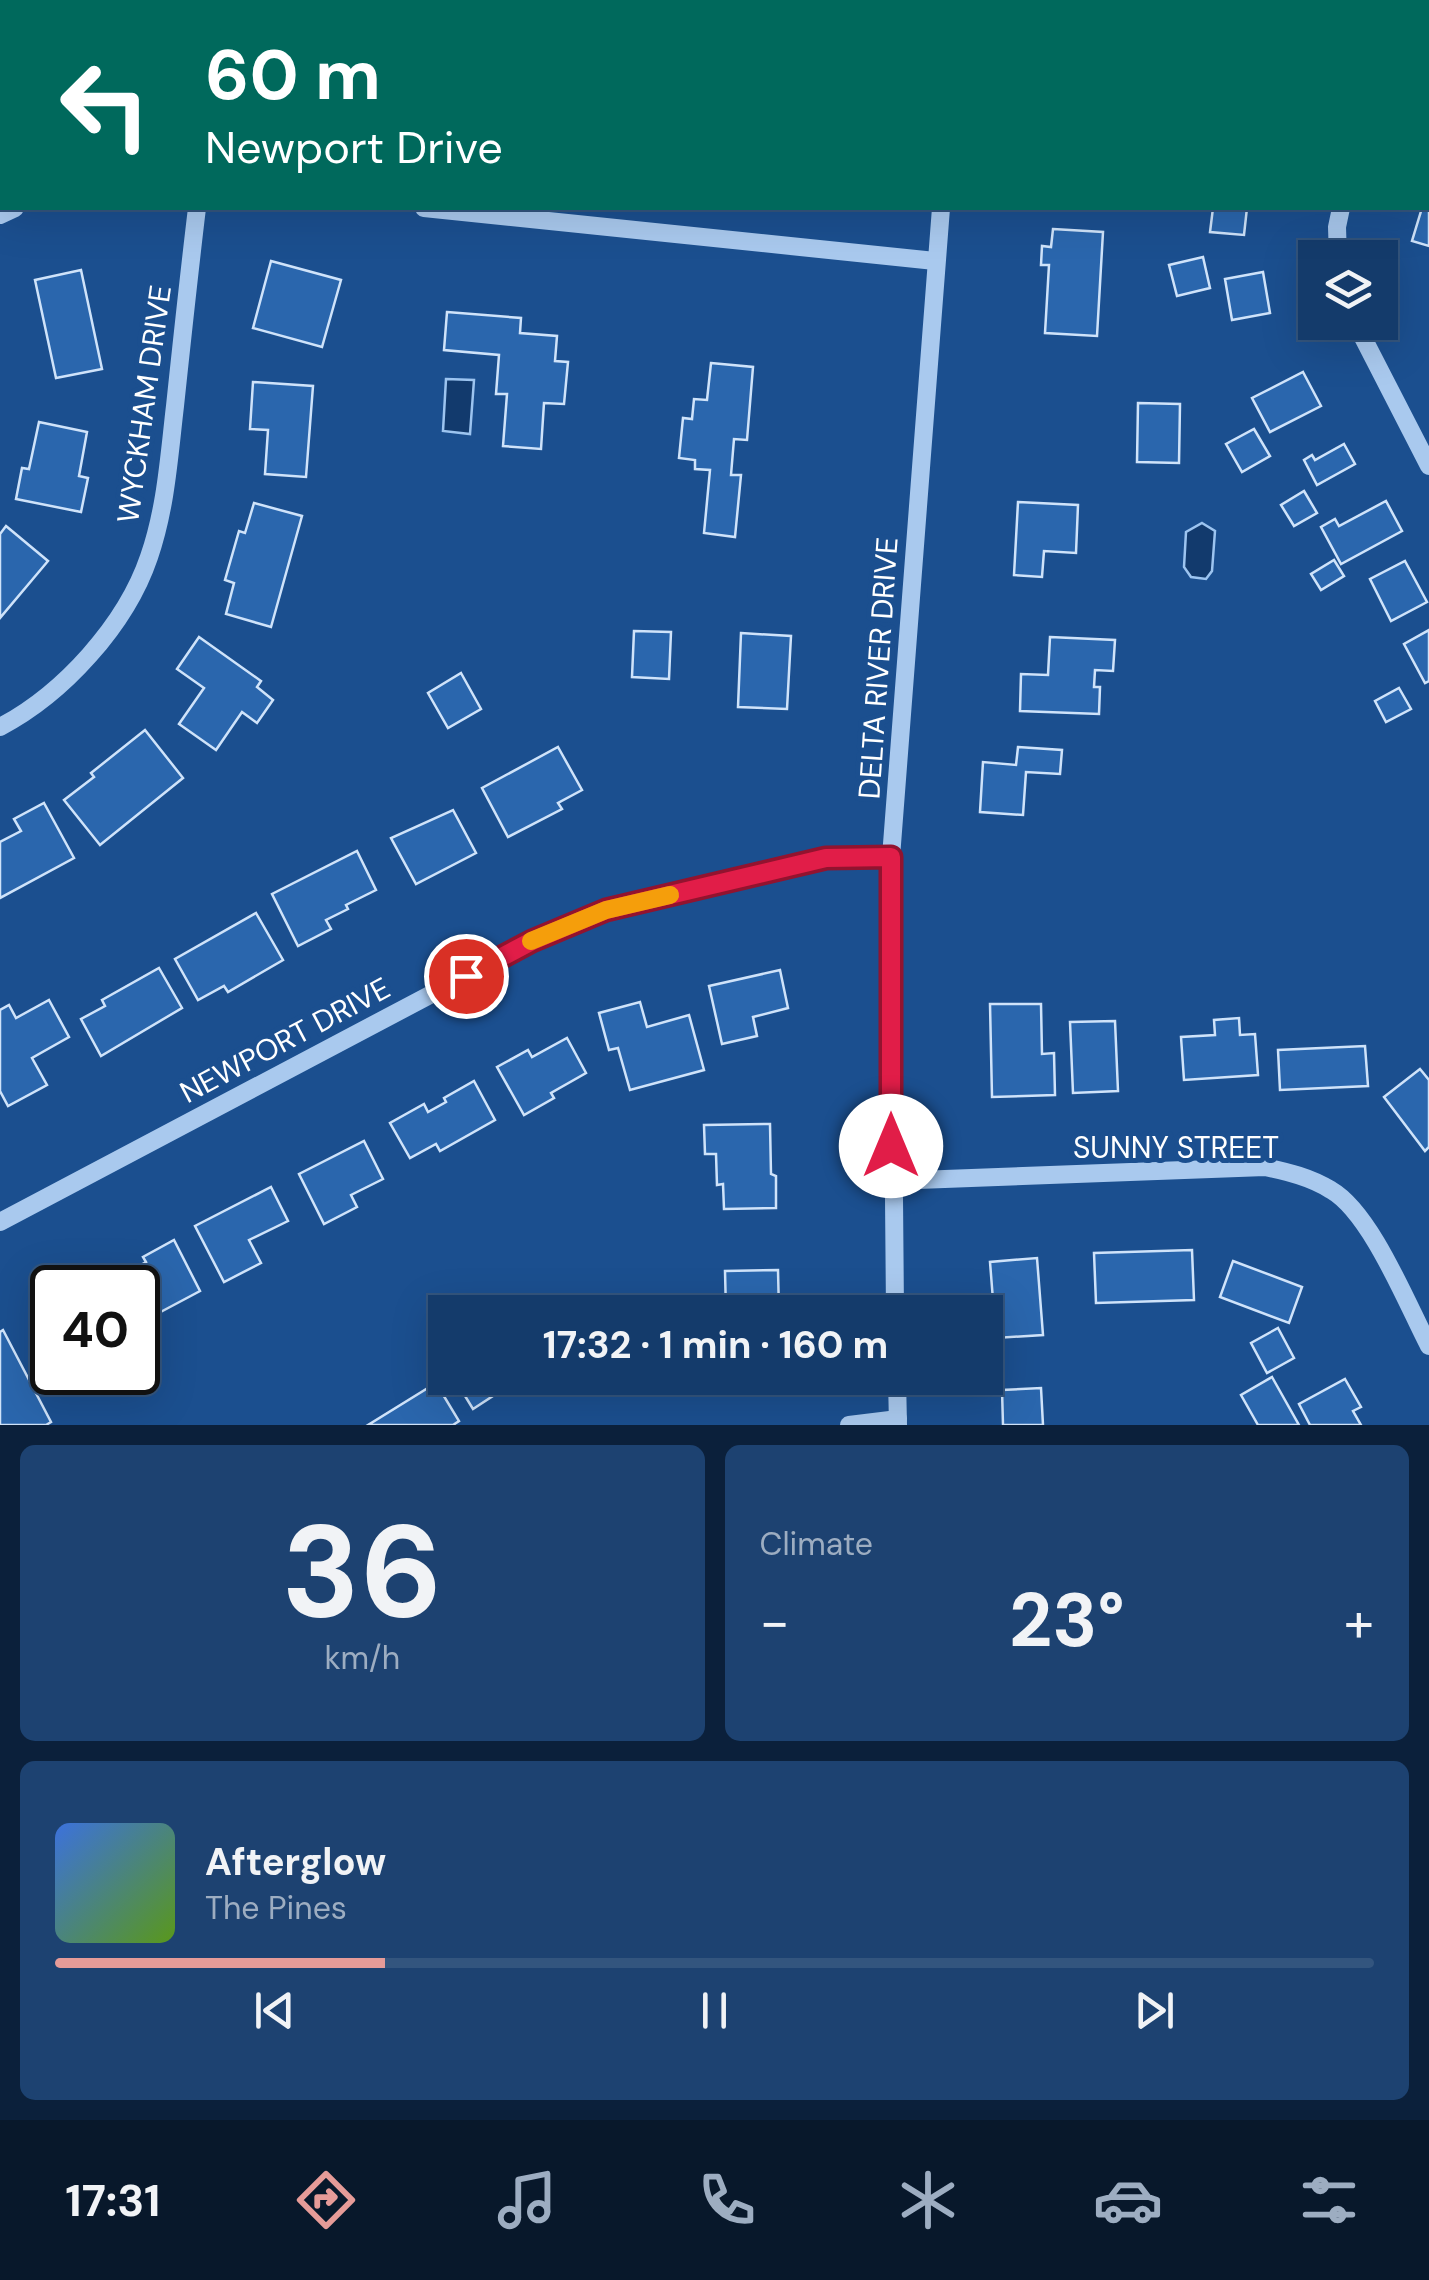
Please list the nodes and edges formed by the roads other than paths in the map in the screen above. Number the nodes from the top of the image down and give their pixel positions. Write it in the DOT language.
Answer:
graph roads {
  1 [pos="196,210"];
  2 [pos="443,210"];
  3 [pos="941,210"];
  4 [pos="1341,210"];
  5 [pos="1337,240"];
  6 [pos="936,261"];
  7 [pos="1364,340"];
  8 [pos="1429,466"];
  9 [pos="0,727"];
  10 [pos="891,857"];
  11 [pos="892,1181"];
  12 [pos="0,1222"];
  13 [pos="895,1295"];
  14 [pos="1429,1346"];
  15 [pos="897,1395"];
  16 [pos="898,1422"];
  17 [pos="849,1425"];
  1 -- 9 [label="street, WYCKHAM DRIVE"];
  2 -- 6 [label="street"];
  3 -- 6 [label="street, DELTA RIVER DRIVE"];
  4 -- 5 [label="street"];
  6 -- 10 [label="street, DELTA RIVER DRIVE"];
  7 -- 8 [label="street"];
  10 -- 11 [label="street, DELTA RIVER DRIVE"];
  10 -- 12 [label="street, NEWPORT DRIVE"];
  11 -- 13 [label="street, DELTA RIVER DRIVE"];
  11 -- 14 [label="street, SUNNY STREET"];
  15 -- 16 [label="street"];
  16 -- 17 [label="street"];
}
